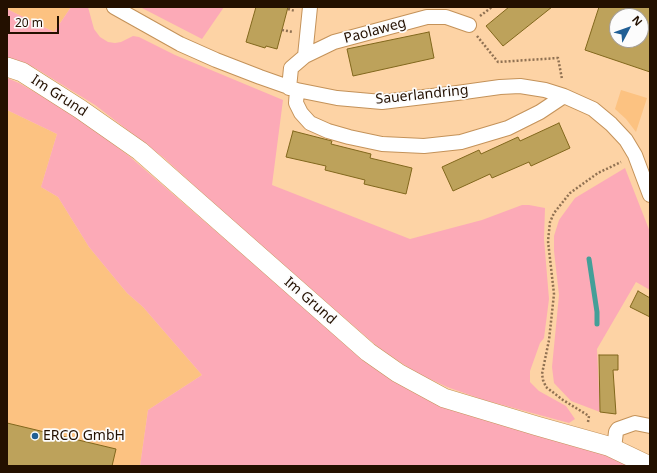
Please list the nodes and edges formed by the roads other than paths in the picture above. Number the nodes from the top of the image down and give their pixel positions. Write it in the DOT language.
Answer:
graph roads {
  1 [pos="114,7"];
  2 [pos="310,7"];
  3 [pos="468,26"];
  4 [pos="305,56"];
  5 [pos="7,67"];
  6 [pos="293,89"];
  7 [pos="564,96"];
  8 [pos="650,194"];
  9 [pos="650,426"];
  10 [pos="614,448"];
  11 [pos="650,466"];
  1 -- 6 [label="street, Sauerlandring"];
  2 -- 4 [label="street"];
  3 -- 4 [label="street, Paolaweg"];
  4 -- 6 [label="street, Paolaweg"];
  5 -- 10 [label="main road, Im Grund"];
  6 -- 7 [label="street, Sauerlandring"];
  6 -- 7 [label="street, Paolaweg"];
  7 -- 8 [label="street, Sauerlandring"];
  9 -- 10 [label="street"];
  10 -- 11 [label="main road, Im Grund"];
}
